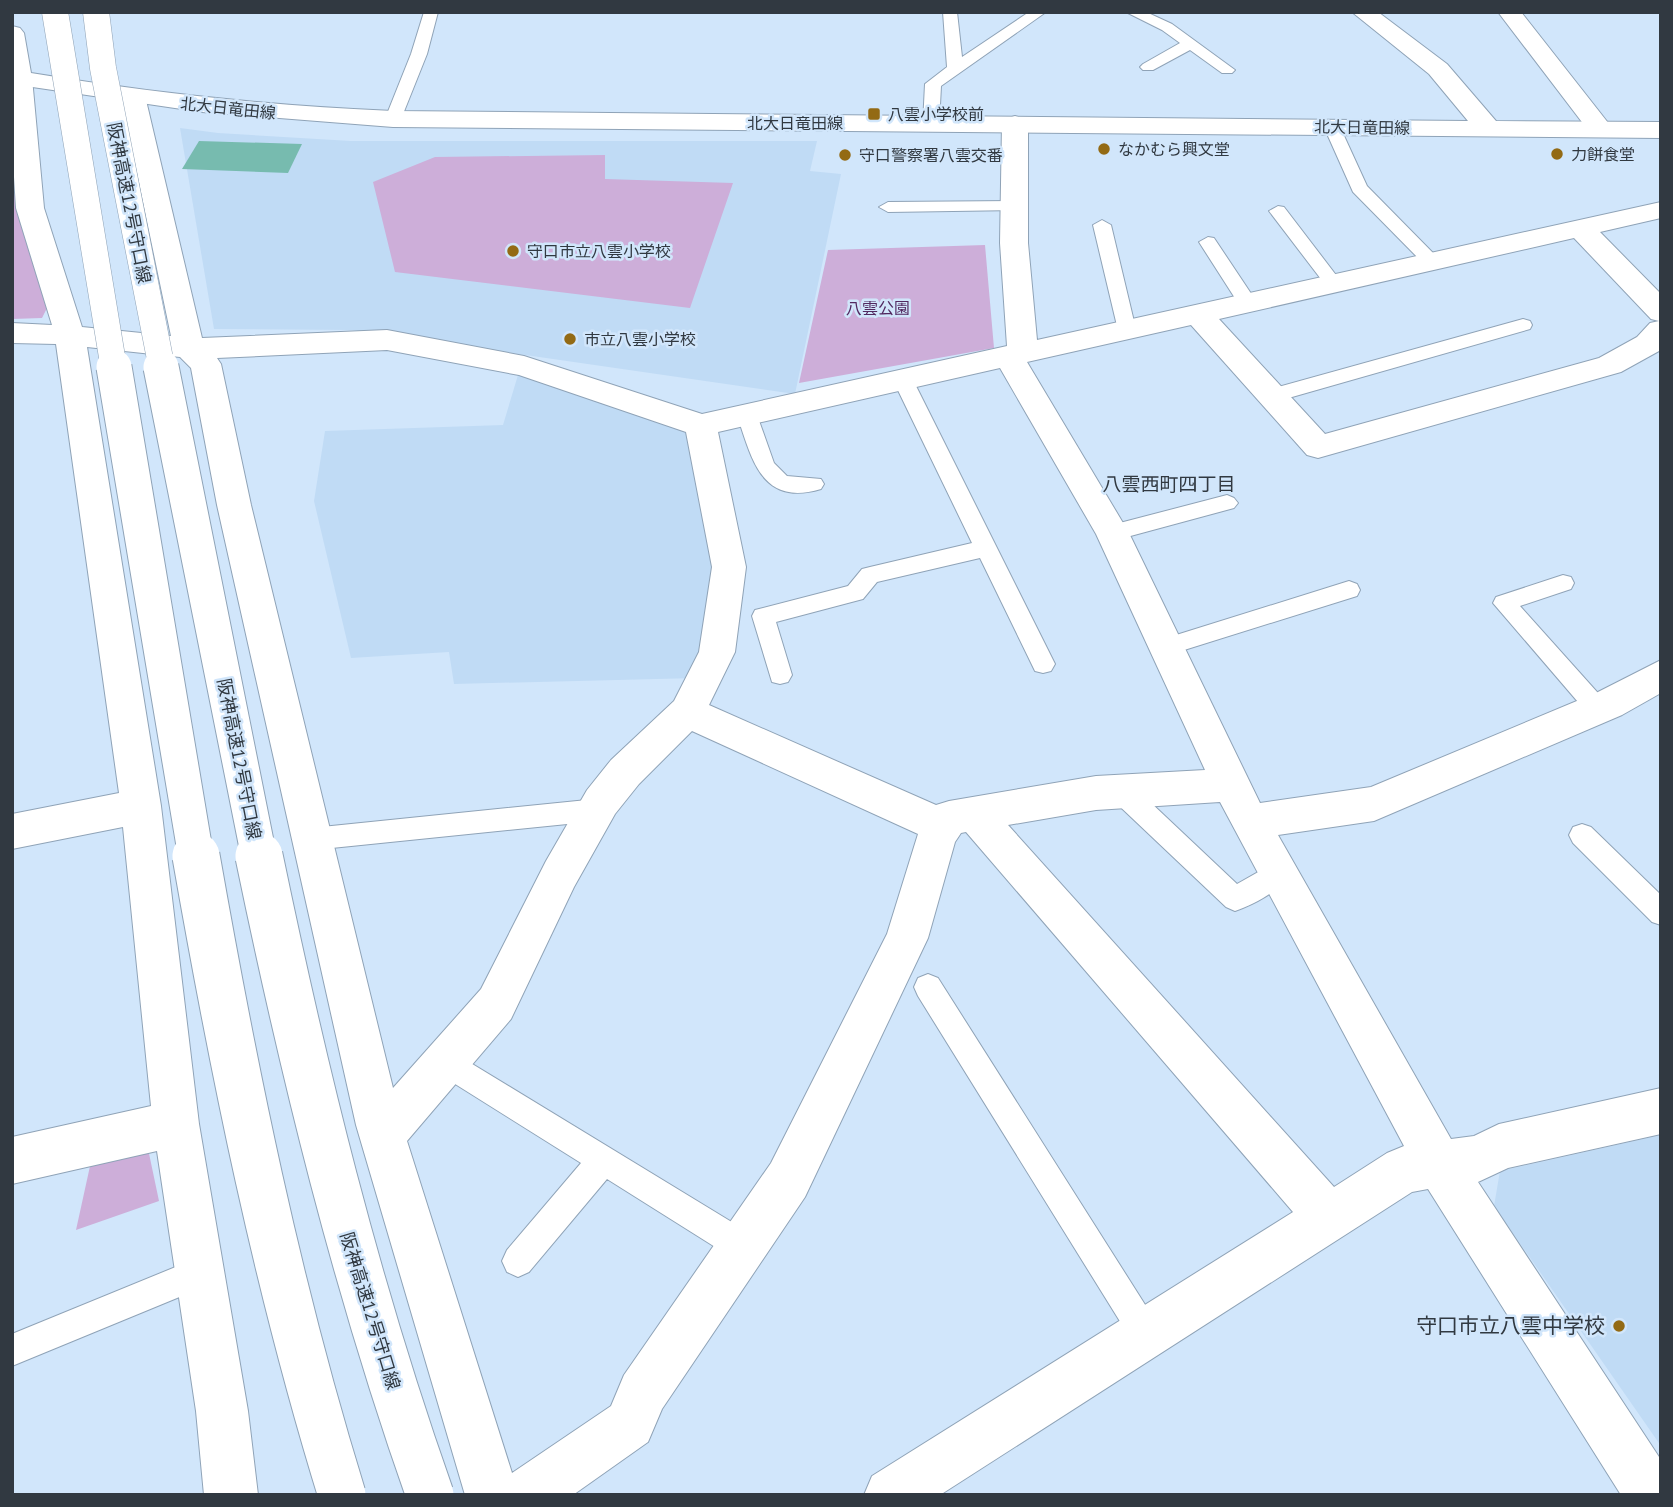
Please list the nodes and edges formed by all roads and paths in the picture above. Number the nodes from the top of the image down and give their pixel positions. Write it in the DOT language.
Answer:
graph roads {
  1 [pos="55,12"];
  2 [pos="96,12"];
  3 [pos="431,12"];
  4 [pos="950,12"];
  5 [pos="1039,12"];
  6 [pos="1133,12"];
  7 [pos="1363,12"];
  8 [pos="1509,12"];
  9 [pos="12,33"];
  10 [pos="1191,44"];
  11 [pos="955,67"];
  12 [pos="1147,67"];
  13 [pos="1227,70"];
  14 [pos="16,78"];
  15 [pos="133,96"];
  16 [pos="394,119"];
  17 [pos="931,124"];
  18 [pos="1014,124"];
  19 [pos="1332,127"];
  20 [pos="1488,128"];
  21 [pos="1600,129"];
  22 [pos="1661,130"];
  23 [pos="1014,206"];
  24 [pos="888,207"];
  25 [pos="1661,210"];
  26 [pos="1278,211"];
  27 [pos="1102,225"];
  28 [pos="1580,228"];
  29 [pos="1208,242"];
  30 [pos="1431,261"];
  31 [pos="1333,283"];
  32 [pos="1651,290"];
  33 [pos="1247,302"];
  34 [pos="1661,312"];
  35 [pos="1198,314"];
  36 [pos="1524,325"];
  37 [pos="1127,330"];
  38 [pos="1661,330"];
  39 [pos="12,333"];
  40 [pos="70,335"];
  41 [pos="189,348"];
  42 [pos="1016,354"];
  43 [pos="903,380"];
  44 [pos="1271,396"];
  45 [pos="747,415"];
  46 [pos="701,425"];
  47 [pos="814,484"];
  48 [pos="1227,503"];
  49 [pos="1112,533"];
  50 [pos="986,548"];
  51 [pos="1563,583"];
  52 [pos="1349,590"];
  53 [pos="1166,647"];
  54 [pos="1042,664"];
  55 [pos="780,675"];
  56 [pos="1661,676"];
  57 [pos="1598,709"];
  58 [pos="687,712"];
  59 [pos="1122,792"];
  60 [pos="1240,804"];
  61 [pos="141,806"];
  62 [pos="597,810"];
  63 [pos="959,820"];
  64 [pos="12,832"];
  65 [pos="1582,835"];
  66 [pos="312,839"];
  67 [pos="1276,874"];
  68 [pos="1661,913"];
  69 [pos="928,987"];
  70 [pos="446,1062"];
  71 [pos="1661,1111"];
  72 [pos="176,1124"];
  73 [pos="382,1135"];
  74 [pos="603,1160"];
  75 [pos="12,1161"];
  76 [pos="1439,1164"];
  77 [pos="1329,1217"];
  78 [pos="742,1246"];
  79 [pos="517,1261"];
  80 [pos="200,1273"];
  81 [pos="1145,1334"];
  82 [pos="12,1350"];
  83 [pos="230,1495"];
  84 [pos="342,1495"];
  85 [pos="430,1495"];
  86 [pos="492,1495"];
  87 [pos="526,1495"];
  88 [pos="891,1495"];
  89 [pos="1652,1495"];
  1 -- 84 [label="main road, bridge"];
  2 -- 85 [label="main road, 阪神高速12号守口線, bridge"];
  3 -- 16 [label="lane"];
  4 -- 11 [label="lane"];
  5 -- 11 [label="lane"];
  6 -- 10 [label="lane"];
  7 -- 20 [label="main road"];
  8 -- 21 [label="main road"];
  9 -- 14 [label="main road"];
  10 -- 12 [label="lane"];
  10 -- 13 [label="lane"];
  11 -- 17 [label="lane"];
  14 -- 15 [label="main road, 北大日竜田線"];
  14 -- 40 [label="main road"];
  15 -- 16 [label="main road, 北大日竜田線"];
  15 -- 41 [label="main road"];
  16 -- 17 [label="main road, 北大日竜田線"];
  17 -- 18 [label="main road, 北大日竜田線"];
  18 -- 19 [label="main road, 北大日竜田線"];
  18 -- 23 [label="main road"];
  19 -- 20 [label="main road, 北大日竜田線"];
  19 -- 30 [label="lane"];
  20 -- 21 [label="main road, 北大日竜田線"];
  21 -- 22 [label="main road, 北大日竜田線"];
  23 -- 24 [label="lane"];
  23 -- 42 [label="main road"];
  25 -- 28 [label="main road"];
  26 -- 31 [label="lane"];
  27 -- 37 [label="lane"];
  28 -- 30 [label="main road"];
  28 -- 32 [label="main road"];
  29 -- 33 [label="lane"];
  30 -- 31 [label="main road"];
  31 -- 33 [label="main road"];
  32 -- 34 [label="main road"];
  33 -- 35 [label="main road"];
  35 -- 37 [label="main road"];
  35 -- 44 [label="main road"];
  36 -- 44 [label="lane"];
  37 -- 42 [label="main road"];
  38 -- 44 [label="main road"];
  39 -- 40 [label="main road"];
  40 -- 41 [label="main road"];
  40 -- 61 [label="main road"];
  41 -- 46 [label="main road"];
  41 -- 66 [label="main road"];
  42 -- 43 [label="main road"];
  42 -- 49 [label="main road"];
  43 -- 45 [label="main road"];
  43 -- 50 [label="lane"];
  45 -- 46 [label="main road"];
  45 -- 47 [label="lane"];
  46 -- 58 [label="main road"];
  48 -- 49 [label="lane"];
  49 -- 53 [label="main road"];
  50 -- 54 [label="lane"];
  50 -- 55 [label="lane"];
  51 -- 57 [label="lane"];
  52 -- 53 [label="lane"];
  53 -- 60 [label="main road"];
  56 -- 57 [label="main road"];
  57 -- 60 [label="main road"];
  58 -- 62 [label="main road"];
  58 -- 63 [label="main road"];
  59 -- 60 [label="main road"];
  59 -- 63 [label="main road"];
  59 -- 67 [label="lane"];
  60 -- 67 [label="main road"];
  61 -- 64 [label="main road"];
  61 -- 72 [label="main road"];
  62 -- 66 [label="lane"];
  62 -- 70 [label="main road"];
  63 -- 77 [label="main road"];
  63 -- 78 [label="main road"];
  65 -- 68 [label="lane"];
  66 -- 73 [label="main road"];
  67 -- 76 [label="main road"];
  69 -- 81 [label="lane"];
  70 -- 73 [label="main road"];
  70 -- 74 [label="lane"];
  71 -- 76 [label="main road"];
  72 -- 75 [label="main road"];
  72 -- 80 [label="main road"];
  73 -- 86 [label="main road"];
  74 -- 78 [label="lane"];
  74 -- 79 [label="lane"];
  76 -- 77 [label="main road"];
  76 -- 89 [label="main road"];
  77 -- 81 [label="main road"];
  78 -- 87 [label="main road"];
  80 -- 82 [label="lane"];
  80 -- 83 [label="main road"];
  81 -- 88 [label="main road"];
}
